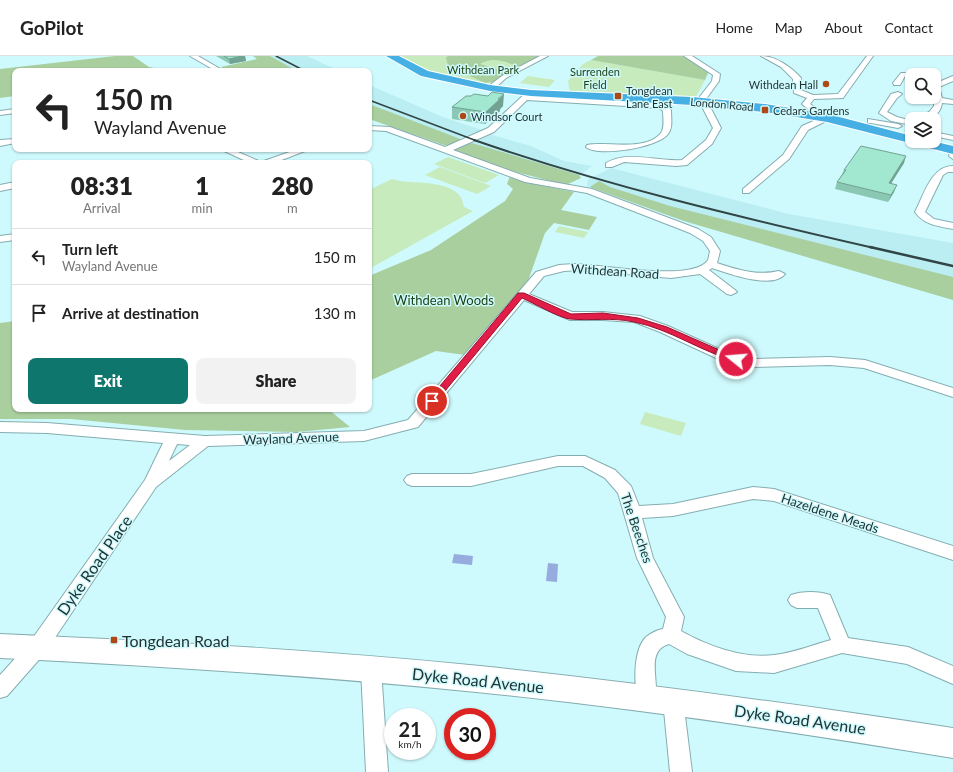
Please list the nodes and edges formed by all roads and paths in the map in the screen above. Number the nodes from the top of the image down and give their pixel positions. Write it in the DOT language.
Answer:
graph roads {
  1 [pos="196,56"];
  2 [pos="391,56"];
  3 [pos="545,56"];
  4 [pos="554,56"];
  5 [pos="687,56"];
  6 [pos="764,56"];
  7 [pos="870,56"];
  8 [pos="216,68"];
  9 [pos="516,70"];
  10 [pos="905,74"];
  11 [pos="953,78"];
  12 [pos="941,80"];
  13 [pos="944,81"];
  14 [pos="897,83"];
  15 [pos="941,83"];
  16 [pos="953,84"];
  17 [pos="490,88"];
  18 [pos="898,94"];
  19 [pos="529,96"];
  20 [pos="812,97"];
  21 [pos="941,100"];
  22 [pos="702,102"];
  23 [pos="953,102"];
  24 [pos="12,111"];
  25 [pos="0,113"];
  26 [pos="805,113"];
  27 [pos="828,118"];
  28 [pos="871,121"];
  29 [pos="905,121"];
  30 [pos="372,126"];
  31 [pos="905,127"];
  32 [pos="805,128"];
  33 [pos="941,135"];
  34 [pos="905,138"];
  35 [pos="953,138"];
  36 [pos="12,141"];
  37 [pos="0,143"];
  38 [pos="590,147"];
  39 [pos="941,147"];
  40 [pos="443,149"];
  41 [pos="953,150"];
  42 [pos="231,152"];
  43 [pos="297,152"];
  44 [pos="250,160"];
  45 [pos="274,160"];
  46 [pos="609,165"];
  47 [pos="953,169"];
  48 [pos="12,186"];
  49 [pos="0,188"];
  50 [pos="746,191"];
  51 [pos="953,226"];
  52 [pos="12,237"];
  53 [pos="0,239"];
  54 [pos="707,267"];
  55 [pos="779,274"];
  56 [pos="731,292"];
  57 [pos="521,295"];
  58 [pos="953,392"];
  59 [pos="0,427"];
  60 [pos="172,439"];
  61 [pos="205,441"];
  62 [pos="412,480"];
  63 [pos="151,483"];
  64 [pos="634,513"];
  65 [pos="953,553"];
  66 [pos="797,600"];
  67 [pos="671,635"];
  68 [pos="842,645"];
  69 [pos="0,646"];
  70 [pos="37,648"];
  71 [pos="371,669"];
  72 [pos="953,675"];
  73 [pos="0,688"];
  74 [pos="660,699"];
  75 [pos="953,743"];
  76 [pos="377,772"];
  77 [pos="681,772"];
  1 -- 8 [label="street"];
  2 -- 17 [label="highway, London Road"];
  3 -- 9 [label="street"];
  4 -- 9 [label="street"];
  5 -- 22 [label="street"];
  6 -- 20 [label="street"];
  7 -- 20 [label="street"];
  9 -- 17 [label="street"];
  10 -- 14 [label="street"];
  11 -- 13 [label="street"];
  12 -- 13 [label="street"];
  13 -- 15 [label="street"];
  13 -- 16 [label="street"];
  17 -- 19 [label="highway, London Road"];
  18 -- 29 [label="street"];
  19 -- 22 [label="highway, London Road"];
  19 -- 38 [label="street"];
  19 -- 40 [label="street"];
  20 -- 26 [label="street"];
  21 -- 23 [label="street"];
  22 -- 26 [label="highway, London Road"];
  22 -- 46 [label="street"];
  24 -- 25 [label="street"];
  26 -- 27 [label="highway, London Road"];
  26 -- 32 [label="street"];
  27 -- 32 [label="street"];
  27 -- 34 [label="highway, London Road"];
  28 -- 31 [label="street"];
  30 -- 40 [label="street"];
  32 -- 50 [label="street"];
  33 -- 35 [label="street"];
  36 -- 37 [label="street"];
  39 -- 41 [label="highway"];
  40 -- 54 [label="street"];
  42 -- 44 [label="street"];
  43 -- 45 [label="street"];
  47 -- 51 [label="street"];
  48 -- 49 [label="street"];
  52 -- 53 [label="street"];
  54 -- 55 [label="street"];
  54 -- 56 [label="street"];
  54 -- 57 [label="street, Withdean Road"];
  57 -- 58 [label="street"];
  57 -- 61 [label="street, Wayland Avenue"];
  59 -- 60 [label="street, Wayland Avenue"];
  60 -- 61 [label="street, Wayland Avenue"];
  60 -- 63 [label="street"];
  61 -- 63 [label="street"];
  62 -- 64 [label="street, The Beeches"];
  63 -- 70 [label="street, Dyke Road Place"];
  64 -- 65 [label="street, Hazeldene Meads"];
  64 -- 67 [label="street, The Beeches"];
  66 -- 68 [label="street"];
  67 -- 68 [label="street"];
  67 -- 74 [label="street"];
  68 -- 72 [label="street"];
  69 -- 70 [label="street, Dyke Road Avenue"];
  70 -- 71 [label="street, Dyke Road Avenue"];
  70 -- 73 [label="street"];
  71 -- 74 [label="street, Dyke Road Avenue"];
  71 -- 76 [label="street"];
  74 -- 75 [label="street, Dyke Road Avenue"];
  74 -- 77 [label="street"];
}
